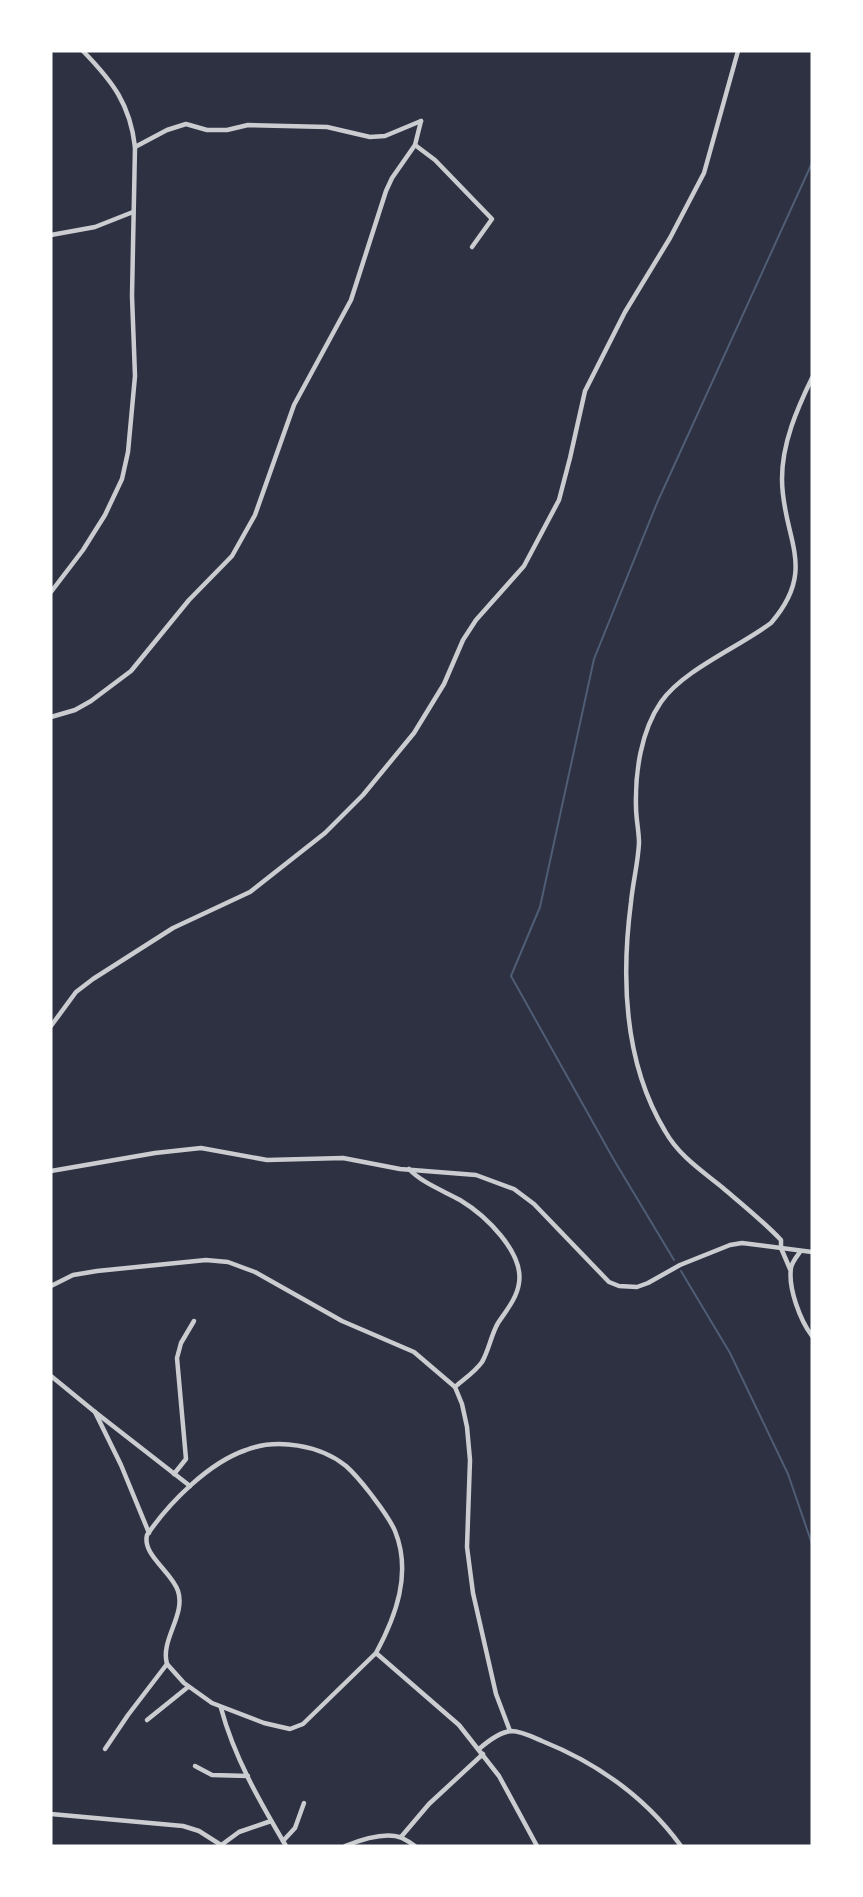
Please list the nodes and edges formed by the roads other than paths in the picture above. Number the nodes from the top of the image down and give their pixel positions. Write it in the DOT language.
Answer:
graph roads {
  1 [pos="83,51"];
  2 [pos="738,51"];
  3 [pos="415,145"];
  4 [pos="135,147"];
  5 [pos="133,212"];
  6 [pos="51,235"];
  7 [pos="472,247"];
  8 [pos="812,378"];
  9 [pos="51,592"];
  10 [pos="51,717"];
  11 [pos="51,1026"];
  12 [pos="409,1170"];
  13 [pos="51,1171"];
  14 [pos="781,1248"];
  15 [pos="800,1252"];
  16 [pos="812,1252"];
  17 [pos="790,1269"];
  18 [pos="51,1286"];
  19 [pos="194,1321"];
  20 [pos="812,1336"];
  21 [pos="51,1376"];
  22 [pos="455,1387"];
  23 [pos="94,1412"];
  24 [pos="174,1474"];
  25 [pos="190,1486"];
  26 [pos="149,1533"];
  27 [pos="376,1653"];
  28 [pos="167,1664"];
  29 [pos="188,1687"];
  30 [pos="221,1708"];
  31 [pos="147,1720"];
  32 [pos="510,1731"];
  33 [pos="105,1749"];
  34 [pos="481,1752"];
  35 [pos="195,1766"];
  36 [pos="248,1776"];
  37 [pos="304,1803"];
  38 [pos="51,1814"];
  39 [pos="271,1821"];
  40 [pos="401,1837"];
  41 [pos="285,1844"];
  42 [pos="220,1845"];
  43 [pos="345,1846"];
  44 [pos="414,1846"];
  45 [pos="537,1846"];
  46 [pos="681,1846"];
  1 -- 4 [label="street"];
  2 -- 11 [label="street"];
  3 -- 4 [label="street"];
  3 -- 7 [label="street"];
  3 -- 10 [label="street"];
  4 -- 5 [label="street"];
  5 -- 6 [label="street"];
  5 -- 9 [label="street"];
  8 -- 14 [label="street"];
  12 -- 13 [label="street"];
  12 -- 14 [label="street"];
  12 -- 22 [label="street"];
  14 -- 15 [label="street"];
  14 -- 17 [label="street"];
  15 -- 16 [label="street"];
  15 -- 17 [label="street"];
  17 -- 20 [label="street"];
  18 -- 22 [label="street"];
  19 -- 24 [label="street"];
  21 -- 23 [label="street"];
  22 -- 32 [label="street"];
  23 -- 24 [label="street"];
  23 -- 26 [label="street"];
  24 -- 25 [label="street"];
  25 -- 26 [label="street"];
  25 -- 27 [label="street"];
  26 -- 28 [label="street"];
  27 -- 30 [label="street"];
  27 -- 34 [label="street"];
  28 -- 29 [label="street"];
  28 -- 33 [label="street"];
  29 -- 30 [label="street"];
  29 -- 31 [label="street"];
  30 -- 36 [label="street"];
  32 -- 34 [label="street"];
  32 -- 46 [label="street"];
  34 -- 40 [label="street"];
  34 -- 45 [label="street"];
  35 -- 36 [label="street"];
  36 -- 39 [label="street"];
  37 -- 41 [label="street"];
  38 -- 42 [label="street"];
  39 -- 41 [label="street"];
  39 -- 42 [label="street"];
  40 -- 43 [label="street"];
  40 -- 44 [label="street"];
}
